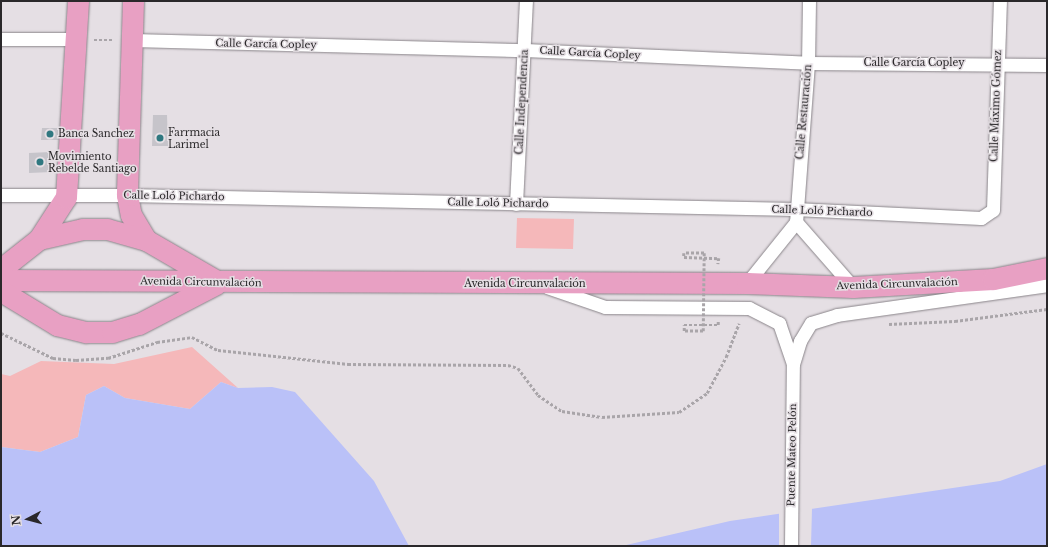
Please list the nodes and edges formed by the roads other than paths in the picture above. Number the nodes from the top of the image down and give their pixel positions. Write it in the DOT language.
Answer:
graph roads {
  1 [pos="78,1"];
  2 [pos="133,1"];
  3 [pos="526,1"];
  4 [pos="809,1"];
  5 [pos="1000,1"];
  6 [pos="1,39"];
  7 [pos="78,40"];
  8 [pos="132,40"];
  9 [pos="525,50"];
  10 [pos="808,63"];
  11 [pos="998,63"];
  12 [pos="1047,65"];
  13 [pos="1,195"];
  14 [pos="127,195"];
  15 [pos="66,197"];
  16 [pos="516,204"];
  17 [pos="993,210"];
  18 [pos="795,216"];
  19 [pos="35,243"];
  20 [pos="153,245"];
  21 [pos="1047,268"];
  22 [pos="1,269"];
  23 [pos="11,280"];
  24 [pos="168,282"];
  25 [pos="219,282"];
  26 [pos="746,283"];
  27 [pos="538,284"];
  28 [pos="1047,285"];
  29 [pos="853,287"];
  30 [pos="1,291"];
  31 [pos="28,305"];
  32 [pos="156,316"];
  33 [pos="793,364"];
  34 [pos="791,546"];
  1 -- 7 [label="main road"];
  2 -- 8 [label="main road"];
  3 -- 9 [label="street, Calle Independencia"];
  4 -- 10 [label="street, Calle Restauración"];
  5 -- 11 [label="street, Calle Máximo Gómez"];
  6 -- 7 [label="street"];
  7 -- 15 [label="main road"];
  8 -- 9 [label="street, Calle García Copley"];
  8 -- 14 [label="main road"];
  9 -- 10 [label="street, Calle García Copley"];
  9 -- 16 [label="street, Calle Independencia"];
  10 -- 11 [label="street, Calle García Copley"];
  10 -- 18 [label="street, Calle Restauración"];
  11 -- 12 [label="street, Calle García Copley"];
  11 -- 17 [label="street, Calle Máximo Gómez"];
  13 -- 15 [label="street, Calle Loló Pichardo"];
  14 -- 15 [label="street, Calle Loló Pichardo"];
  14 -- 16 [label="street, Calle Loló Pichardo"];
  14 -- 20 [label="main road"];
  15 -- 19 [label="main road"];
  16 -- 18 [label="street, Calle Loló Pichardo"];
  17 -- 18 [label="street, Calle Loló Pichardo"];
  18 -- 26 [label="street"];
  18 -- 29 [label="street"];
  19 -- 20 [label="main road"];
  19 -- 22 [label="main road"];
  19 -- 23 [label="main road"];
  20 -- 24 [label="main road"];
  20 -- 25 [label="main road"];
  21 -- 29 [label="main road, Avenida Circunvalación"];
  23 -- 24 [label="main road, Avenida Circunvalación"];
  23 -- 31 [label="main road"];
  24 -- 25 [label="main road, Avenida Circunvalación"];
  24 -- 32 [label="main road"];
  25 -- 27 [label="main road, Avenida Circunvalación"];
  25 -- 32 [label="main road"];
  26 -- 27 [label="main road, Avenida Circunvalación"];
  26 -- 29 [label="main road, Avenida Circunvalación"];
  27 -- 33 [label="street"];
  28 -- 33 [label="street"];
  30 -- 31 [label="main road"];
  31 -- 32 [label="main road"];
  33 -- 34 [label="street, Puente Mateo Pelón"];
}
